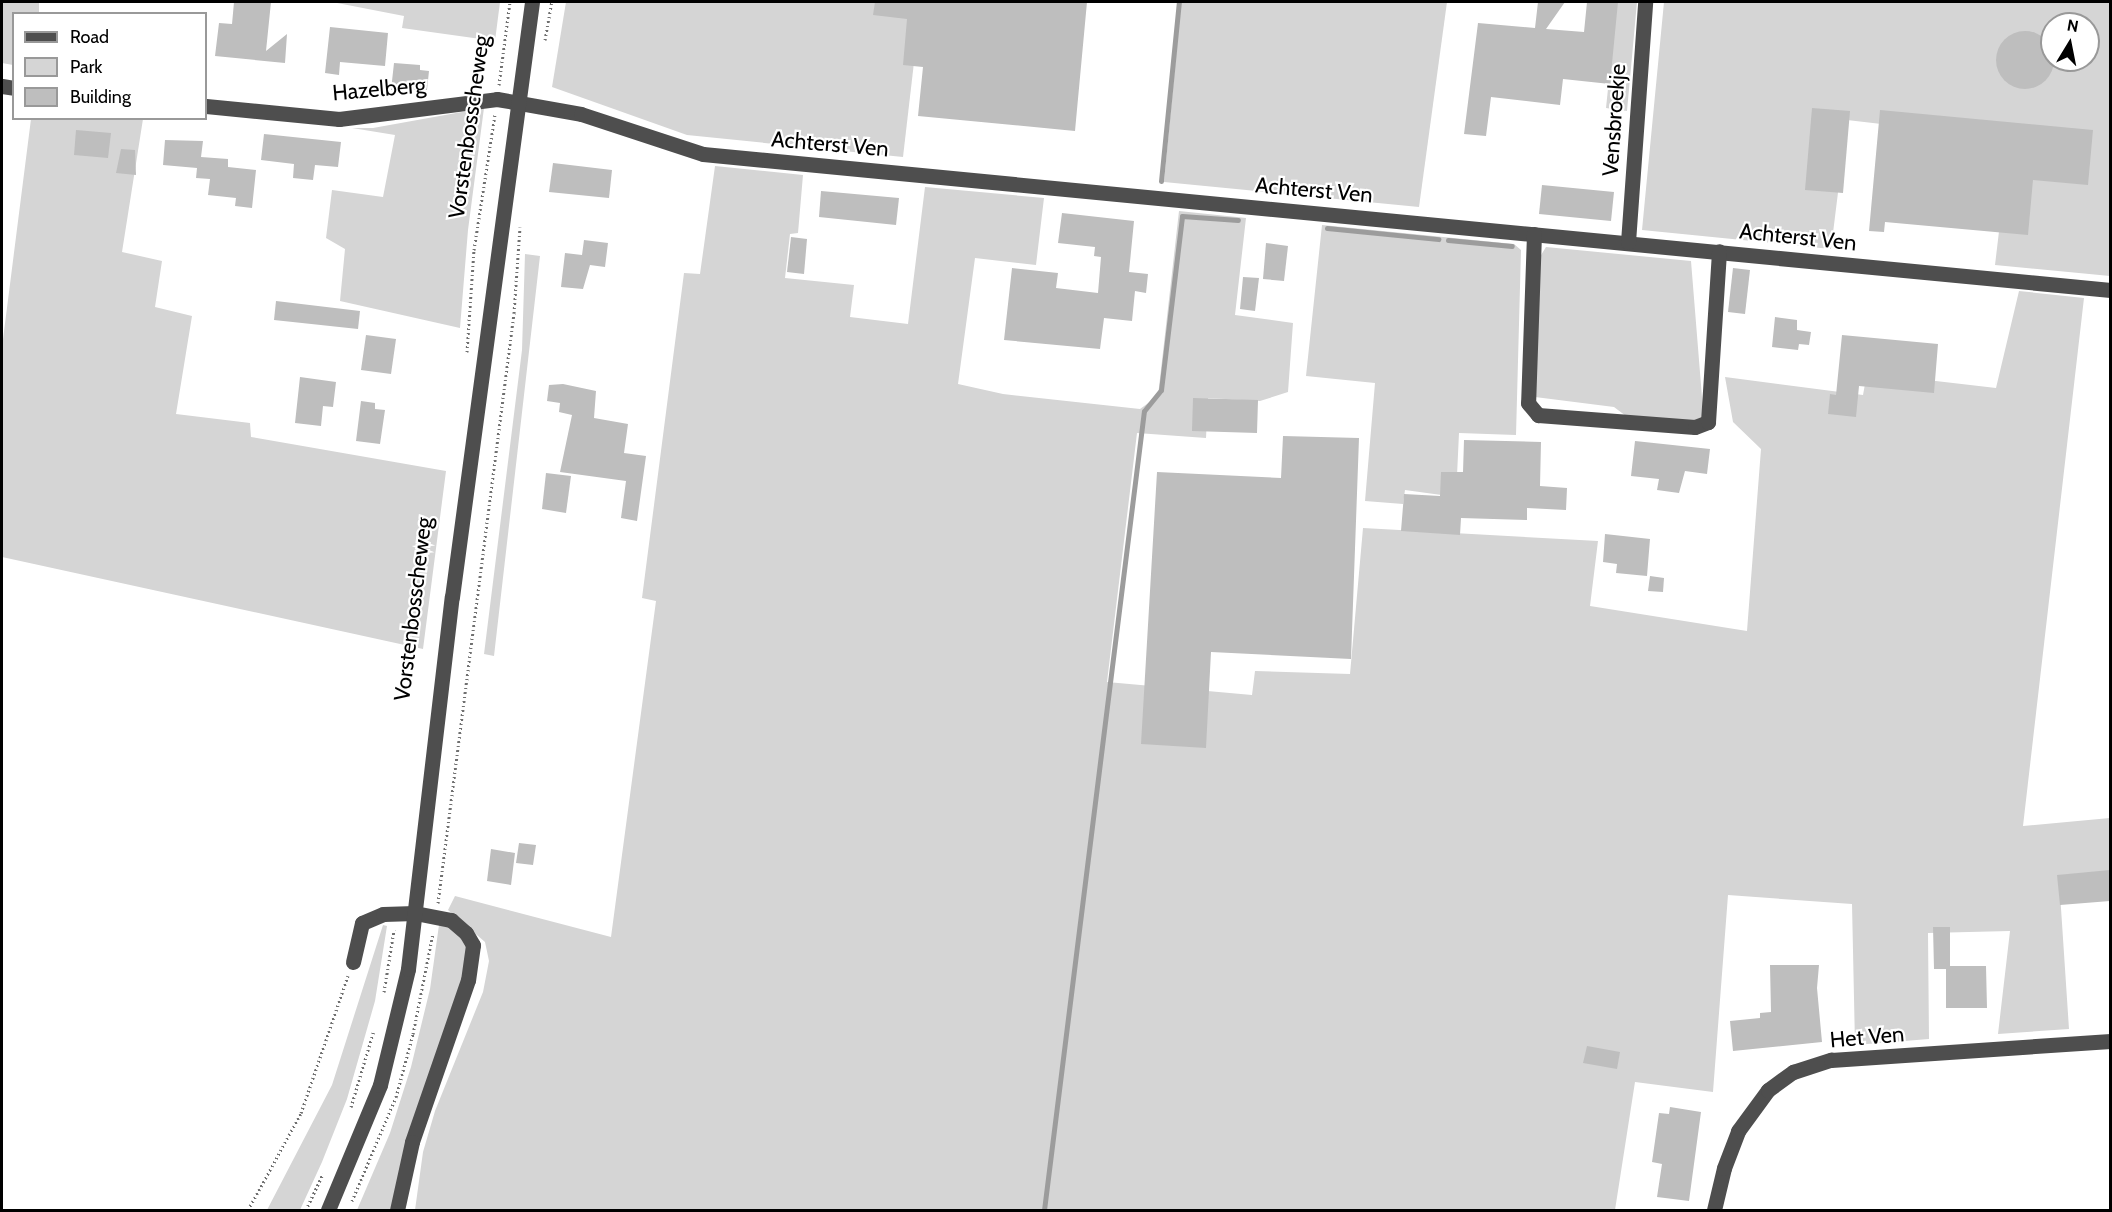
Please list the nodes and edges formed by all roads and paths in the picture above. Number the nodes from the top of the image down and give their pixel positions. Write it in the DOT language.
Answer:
graph roads {
  1 [pos="510,2"];
  2 [pos="532,2"];
  3 [pos="552,2"];
  4 [pos="1645,2"];
  5 [pos="543,50"];
  6 [pos="497,99"];
  7 [pos="520,102"];
  8 [pos="207,106"];
  9 [pos="521,217"];
  10 [pos="1534,234"];
  11 [pos="1628,242"];
  12 [pos="1719,252"];
  13 [pos="2110,290"];
  14 [pos="467,358"];
  15 [pos="415,913"];
  16 [pos="396,914"];
  17 [pos="436,918"];
  18 [pos="353,962"];
  19 [pos="383,995"];
  20 [pos="376,1022"];
  21 [pos="2110,1041"];
  22 [pos="348,1118"];
  23 [pos="325,1171"];
  24 [pos="248,1210"];
  25 [pos="306,1210"];
  26 [pos="328,1210"];
  27 [pos="347,1210"];
  28 [pos="397,1210"];
  29 [pos="1714,1210"];
  1 -- 6 [label="path, Vorstenbosscheweg"];
  2 -- 7 [label="street, Vorstenbosscheweg"];
  3 -- 5 [label="path"];
  4 -- 11 [label="street, Vensbroekje"];
  6 -- 7 [label="street, Hazelberg"];
  6 -- 8 [label="street, Hazelberg"];
  6 -- 14 [label="path, Vorstenbosscheweg"];
  7 -- 10 [label="street, Achterst Ven"];
  7 -- 15 [label="street, Vorstenbosscheweg"];
  9 -- 17 [label="path"];
  10 -- 11 [label="street, Achterst Ven"];
  10 -- 12 [label="street"];
  11 -- 12 [label="street, Achterst Ven"];
  12 -- 13 [label="street, Achterst Ven"];
  15 -- 16 [label="street"];
  15 -- 17 [label="street"];
  15 -- 26 [label="street, Vorstenbosscheweg"];
  16 -- 18 [label="street"];
  16 -- 19 [label="path"];
  17 -- 27 [label="path"];
  17 -- 28 [label="street"];
  18 -- 24 [label="path"];
  20 -- 22 [label="path"];
  21 -- 29 [label="street, Het Ven"];
  23 -- 25 [label="path"];
}
